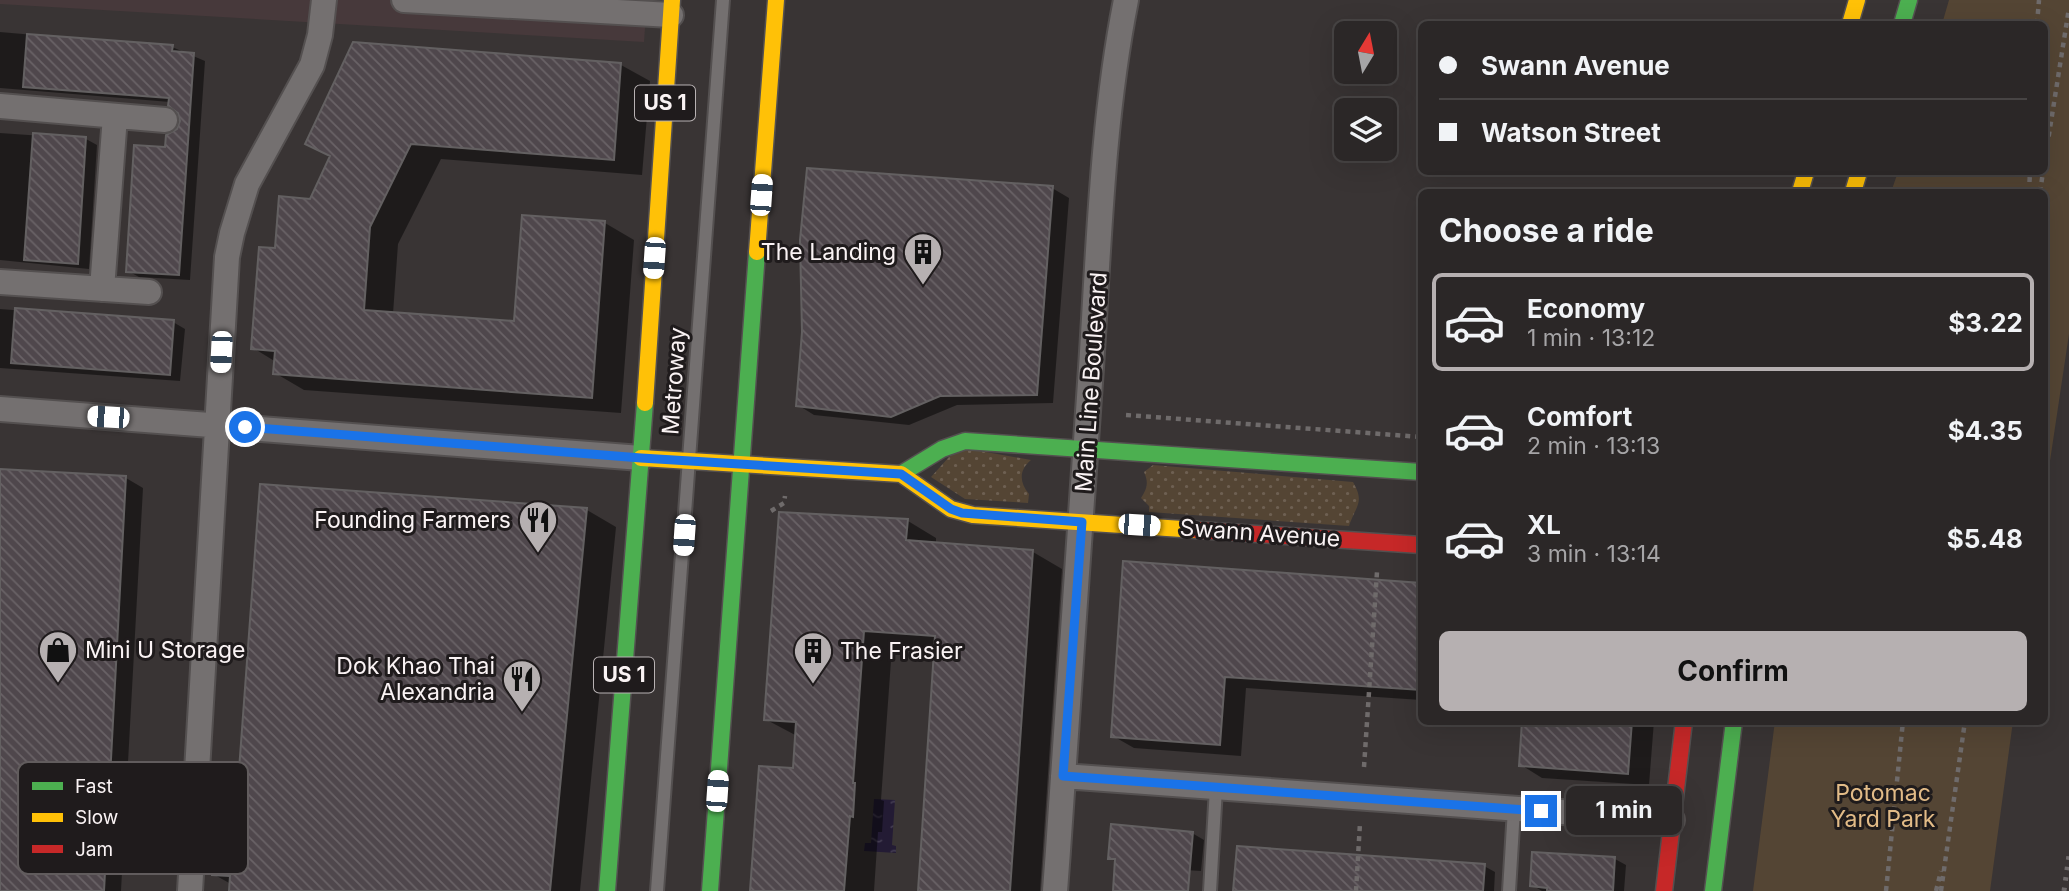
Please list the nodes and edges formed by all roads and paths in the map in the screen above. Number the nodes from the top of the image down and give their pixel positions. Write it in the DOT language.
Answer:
graph roads {
  1 [pos="324,0"];
  2 [pos="404,0"];
  3 [pos="723,0"];
  4 [pos="776,0"];
  5 [pos="1126,0"];
  6 [pos="1857,0"];
  7 [pos="1909,0"];
  8 [pos="2039,0"];
  9 [pos="671,8"];
  10 [pos="2069,8"];
  11 [pos="1851,21"];
  12 [pos="1903,21"];
  13 [pos="2037,21"];
  14 [pos="0,106"];
  15 [pos="115,116"];
  16 [pos="165,120"];
  17 [pos="2048,141"];
  18 [pos="0,282"];
  19 [pos="102,289"];
  20 [pos="149,292"];
  21 [pos="0,409"];
  22 [pos="1126,415"];
  23 [pos="217,425"];
  24 [pos="1418,437"];
  25 [pos="1086,449"];
  26 [pos="641,458"];
  27 [pos="689,461"];
  28 [pos="741,463"];
  29 [pos="1418,472"];
  30 [pos="901,474"];
  31 [pos="2048,478"];
  32 [pos="2052,478"];
  33 [pos="1082,522"];
  34 [pos="1418,545"];
  35 [pos="1378,570"];
  36 [pos="1684,725"];
  37 [pos="1734,725"];
  38 [pos="1903,725"];
  39 [pos="1964,725"];
  40 [pos="197,762"];
  41 [pos="1364,766"];
  42 [pos="1063,776"];
  43 [pos="1216,788"];
  44 [pos="1361,798"];
  45 [pos="1514,809"];
  46 [pos="1672,820"];
  47 [pos="607,891"];
  48 [pos="657,891"];
  49 [pos="710,891"];
  50 [pos="1055,891"];
  51 [pos="1210,891"];
  52 [pos="1356,891"];
  53 [pos="1509,891"];
  54 [pos="1664,891"];
  55 [pos="1713,891"];
  56 [pos="1886,891"];
  57 [pos="1938,891"];
  1 -- 23 [label="street"];
  2 -- 9 [label="street"];
  3 -- 27 [label="lane, Metroway"];
  4 -- 28 [label="main road"];
  5 -- 25 [label="street, Main Line Boulevard"];
  6 -- 11 [label="main road"];
  7 -- 12 [label="main road"];
  8 -- 13 [label="path"];
  9 -- 26 [label="main road, US 1"];
  10 -- 17 [label="path"];
  14 -- 15 [label="street"];
  15 -- 16 [label="street"];
  15 -- 19 [label="street"];
  18 -- 19 [label="street"];
  19 -- 20 [label="street"];
  21 -- 23 [label="street"];
  22 -- 24 [label="path"];
  23 -- 26 [label="street"];
  23 -- 40 [label="street"];
  25 -- 29 [label="main road"];
  25 -- 30 [label="main road"];
  25 -- 33 [label="street, Main Line Boulevard"];
  26 -- 27 [label="main road"];
  26 -- 47 [label="main road, US 1"];
  27 -- 28 [label="main road"];
  27 -- 48 [label="lane, Metroway"];
  28 -- 30 [label="main road"];
  28 -- 49 [label="main road"];
  30 -- 33 [label="main road, Swann Avenue"];
  31 -- 32 [label="path"];
  33 -- 34 [label="main road, Swann Avenue"];
  33 -- 42 [label="street, Main Line Boulevard"];
  35 -- 41 [label="path"];
  36 -- 46 [label="main road"];
  37 -- 55 [label="main road"];
  38 -- 56 [label="path"];
  39 -- 57 [label="path"];
  42 -- 43 [label="street"];
  42 -- 50 [label="street, Main Line Boulevard"];
  43 -- 44 [label="street"];
  43 -- 51 [label="lane"];
  44 -- 45 [label="street"];
  44 -- 52 [label="path"];
  45 -- 46 [label="street"];
  45 -- 53 [label="lane"];
  46 -- 54 [label="main road"];
}
